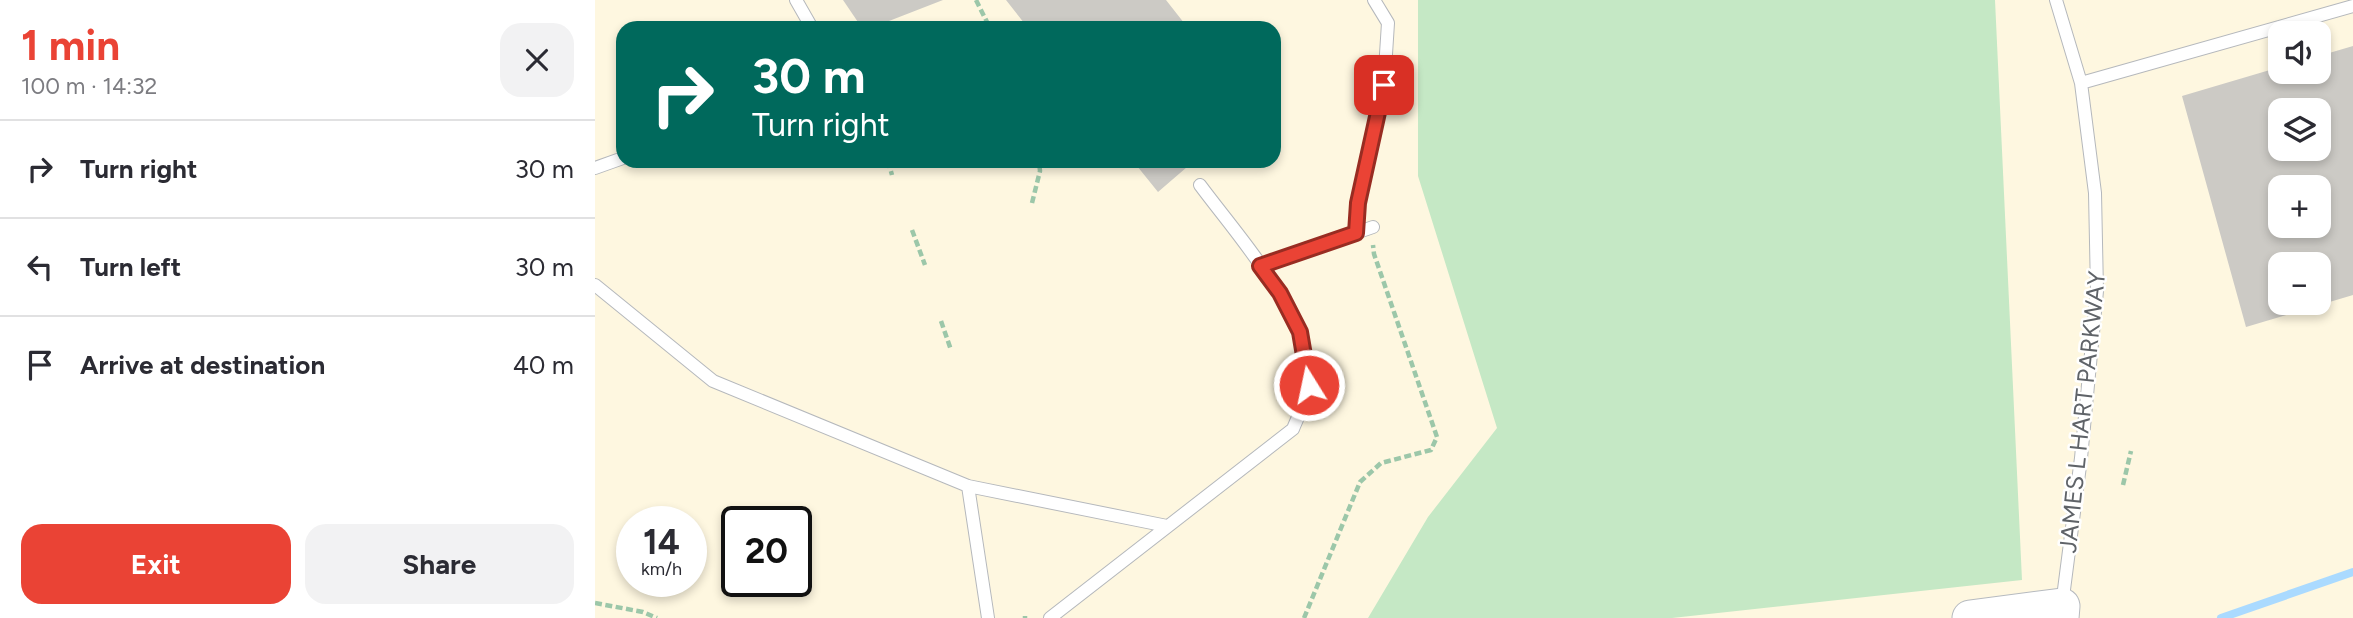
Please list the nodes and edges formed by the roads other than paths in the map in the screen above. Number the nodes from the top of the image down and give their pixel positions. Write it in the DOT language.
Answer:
graph roads {
  1 [pos="796,0"];
  2 [pos="1374,0"];
  3 [pos="2056,0"];
  4 [pos="2353,6"];
  5 [pos="808,21"];
  6 [pos="2081,83"];
  7 [pos="616,160"];
  8 [pos="595,168"];
  9 [pos="1200,185"];
  10 [pos="1373,227"];
  11 [pos="1356,233"];
  12 [pos="1260,266"];
  13 [pos="595,285"];
  14 [pos="968,486"];
  15 [pos="1167,526"];
  16 [pos="2062,612"];
  17 [pos="988,618"];
  18 [pos="1050,618"];
  19 [pos="1970,618"];
  1 -- 5 [label="lane"];
  2 -- 11 [label="lane"];
  3 -- 6 [label="lane, JAMES L HART PARKWAY"];
  4 -- 6 [label="lane"];
  6 -- 16 [label="lane, JAMES L HART PARKWAY"];
  7 -- 8 [label="lane"];
  9 -- 12 [label="lane"];
  10 -- 11 [label="lane"];
  11 -- 12 [label="lane"];
  12 -- 15 [label="lane"];
  13 -- 14 [label="lane"];
  14 -- 15 [label="lane"];
  14 -- 17 [label="lane"];
  15 -- 18 [label="lane"];
  16 -- 19 [label="street"];
}
